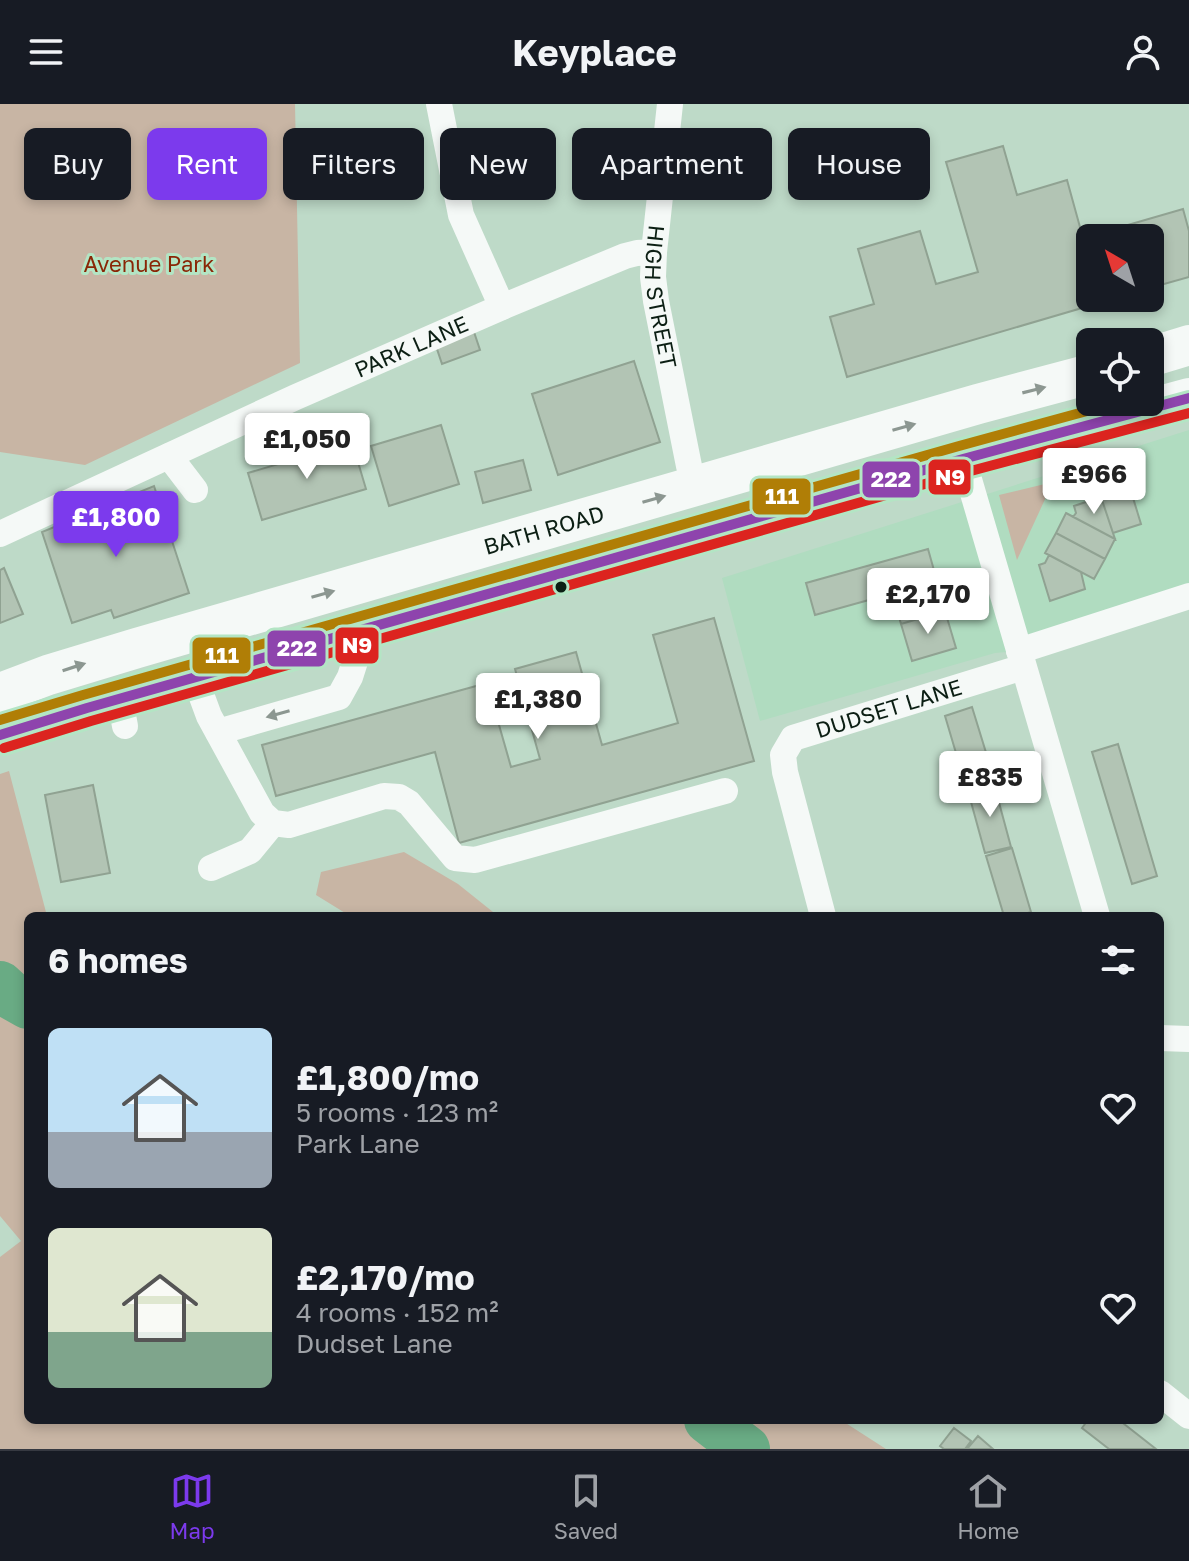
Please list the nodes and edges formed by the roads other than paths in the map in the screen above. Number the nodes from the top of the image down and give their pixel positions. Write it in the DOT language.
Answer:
graph roads {
  1 [pos="439,104"];
  2 [pos="670,104"];
  3 [pos="654,252"];
  4 [pos="502,307"];
  5 [pos="1189,345"];
  6 [pos="1164,353"];
  7 [pos="1076,378"];
  8 [pos="1189,398"];
  9 [pos="978,404"];
  10 [pos="169,456"];
  11 [pos="963,459"];
  12 [pos="695,487"];
  13 [pos="195,490"];
  14 [pos="0,534"];
  15 [pos="1189,596"];
  16 [pos="365,630"];
  17 [pos="1021,659"];
  18 [pos="195,678"];
  19 [pos="0,693"];
  20 [pos="218,732"];
  21 [pos="0,735"];
  22 [pos="725,791"];
  23 [pos="273,823"];
  24 [pos="211,868"];
  25 [pos="822,912"];
  26 [pos="1096,912"];
  27 [pos="1164,1038"];
  28 [pos="1189,1039"];
  29 [pos="1164,1396"];
  30 [pos="1189,1416"];
  1 -- 4 [label="street"];
  2 -- 3 [label="street, HIGH STREET"];
  3 -- 4 [label="street, PARK LANE"];
  3 -- 12 [label="street, HIGH STREET"];
  4 -- 10 [label="street, PARK LANE"];
  5 -- 6 [label="highway"];
  9 -- 7 [label="highway, BATH ROAD, one-way"];
  8 -- 11 [label="highway"];
  9 -- 11 [label="highway"];
  12 -- 9 [label="highway, BATH ROAD, one-way"];
  10 -- 13 [label="street"];
  10 -- 14 [label="street, PARK LANE"];
  11 -- 16 [label="highway"];
  11 -- 17 [label="street"];
  19 -- 12 [label="highway, BATH ROAD, one-way"];
  15 -- 17 [label="street"];
  16 -- 18 [label="highway"];
  16 -- 20 [label="street, one-way"];
  17 -- 25 [label="street, DUDSET LANE"];
  17 -- 26 [label="street"];
  18 -- 20 [label="street"];
  18 -- 21 [label="highway"];
  20 -- 23 [label="street"];
  22 -- 23 [label="street"];
  23 -- 24 [label="street"];
  27 -- 28 [label="street"];
  29 -- 30 [label="street"];
}
